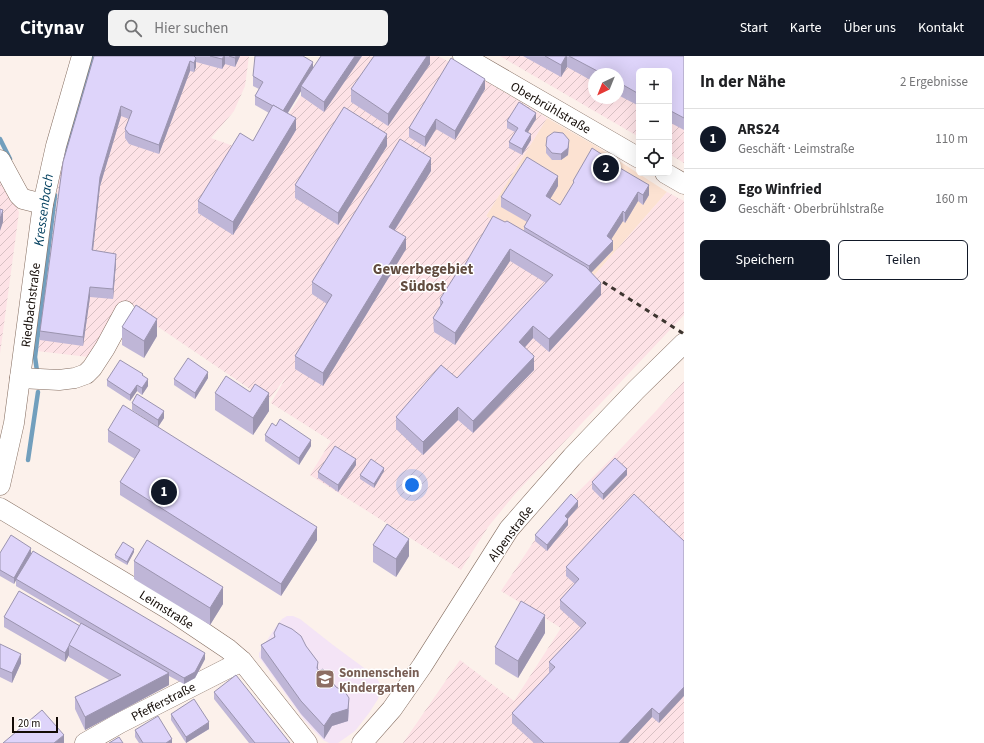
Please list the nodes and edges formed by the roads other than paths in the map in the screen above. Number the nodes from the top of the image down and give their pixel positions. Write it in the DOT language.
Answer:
graph roads {
  1 [pos="82,56"];
  2 [pos="463,56"];
  3 [pos="636,156"];
  4 [pos="0,160"];
  5 [pos="670,176"];
  6 [pos="684,184"];
  7 [pos="43,204"];
  8 [pos="125,311"];
  9 [pos="684,343"];
  10 [pos="20,378"];
  11 [pos="0,485"];
  12 [pos="0,508"];
  13 [pos="242,661"];
  14 [pos="85,743"];
  15 [pos="307,743"];
  16 [pos="362,743"];
  1 -- 7 [label="street, Riedbachstraße"];
  2 -- 3 [label="street, Oberbrühlstraße"];
  4 -- 7 [label="street"];
  5 -- 6 [label="street"];
  7 -- 10 [label="street, Riedbachstraße"];
  8 -- 10 [label="street"];
  9 -- 16 [label="street, Alpenstraße"];
  10 -- 11 [label="street, Riedbachstraße"];
  12 -- 13 [label="street, Leimstraße"];
  13 -- 14 [label="street, Pfefferstraße"];
  13 -- 15 [label="street, Leimstraße"];
}
